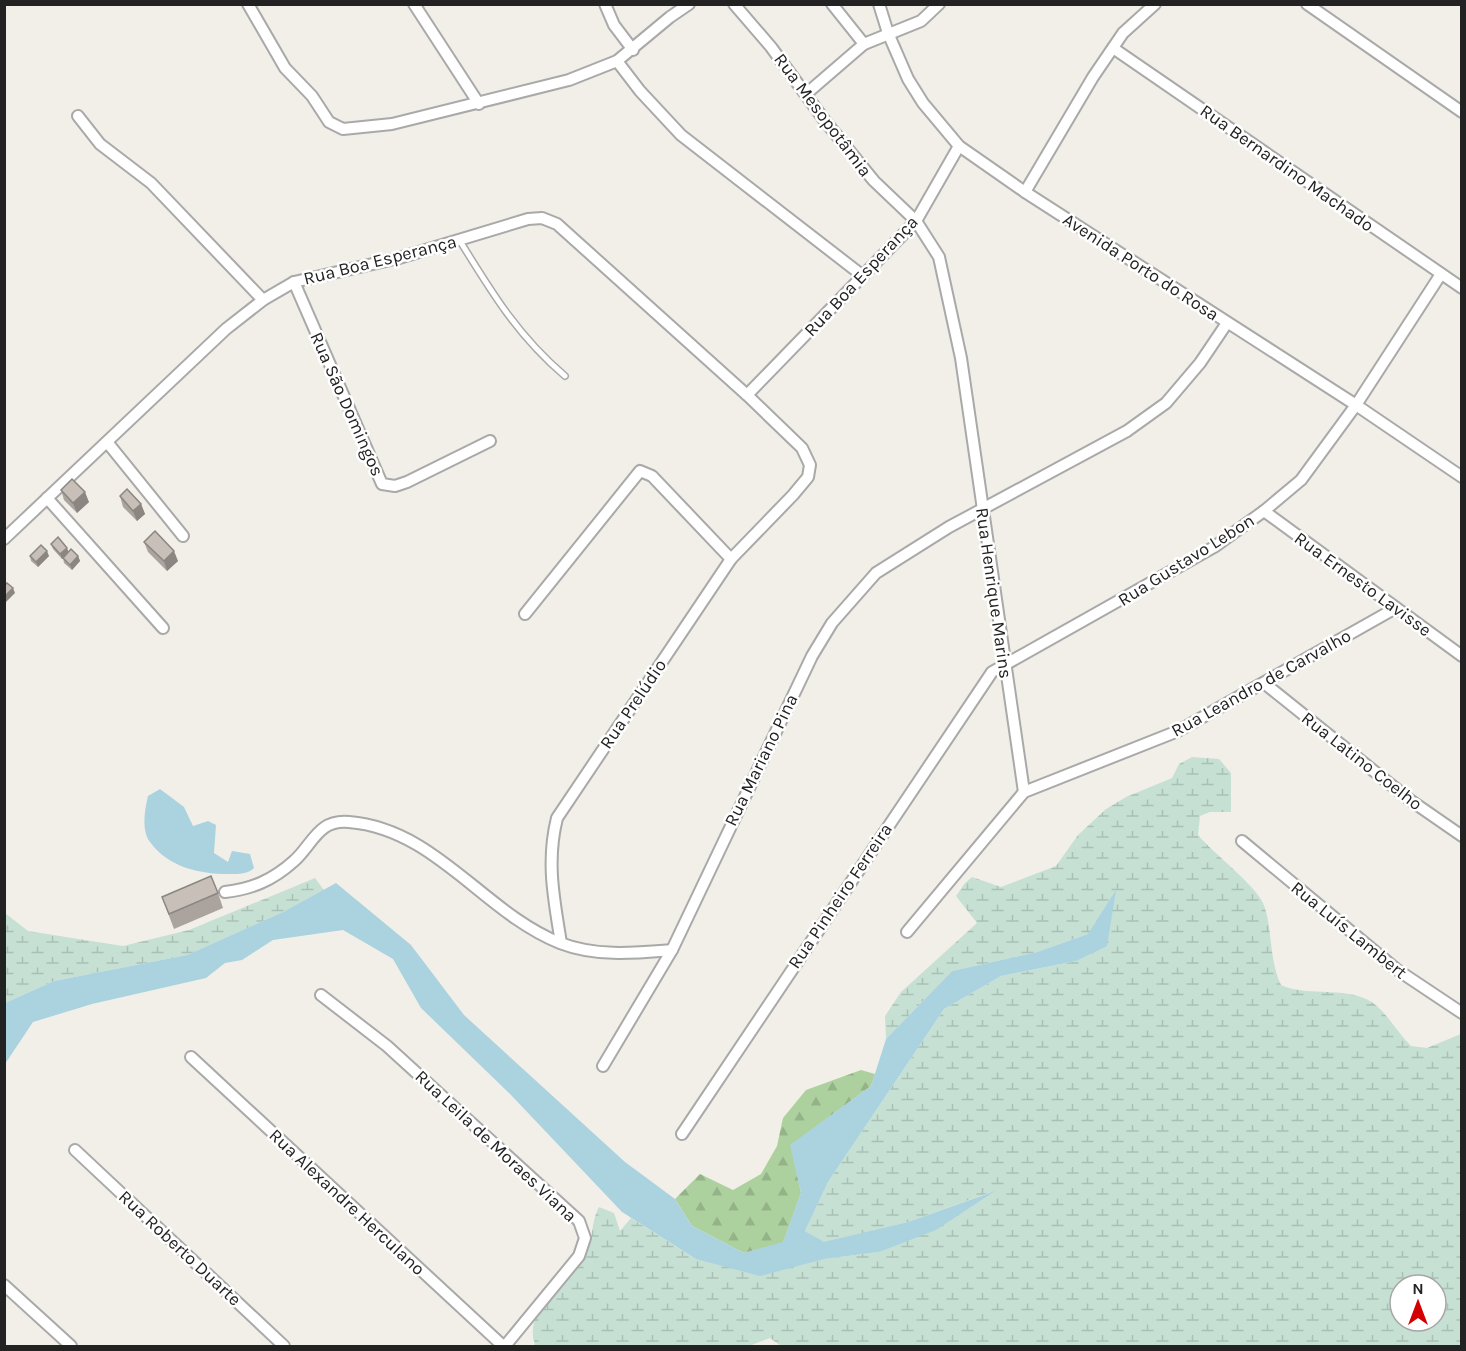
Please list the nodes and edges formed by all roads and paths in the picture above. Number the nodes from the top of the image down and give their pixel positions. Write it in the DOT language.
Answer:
graph roads {
  1 [pos="248,4"];
  2 [pos="414,4"];
  3 [pos="605,4"];
  4 [pos="689,4"];
  5 [pos="734,4"];
  6 [pos="832,4"];
  7 [pos="879,4"];
  8 [pos="939,4"];
  9 [pos="1155,4"];
  10 [pos="1307,4"];
  11 [pos="888,33"];
  12 [pos="864,44"];
  13 [pos="1113,48"];
  14 [pos="633,50"];
  15 [pos="618,61"];
  16 [pos="806,94"];
  17 [pos="479,104"];
  18 [pos="1461,112"];
  19 [pos="78,116"];
  20 [pos="959,146"];
  21 [pos="1025,192"];
  22 [pos="916,221"];
  23 [pos="460,241"];
  24 [pos="1441,274"];
  25 [pos="862,276"];
  26 [pos="294,282"];
  27 [pos="1461,288"];
  28 [pos="263,300"];
  29 [pos="1227,323"];
  30 [pos="565,376"];
  31 [pos="747,395"];
  32 [pos="1356,405"];
  33 [pos="490,441"];
  34 [pos="107,442"];
  35 [pos="1461,477"];
  36 [pos="793,495"];
  37 [pos="47,498"];
  38 [pos="983,511"];
  39 [pos="1264,511"];
  40 [pos="183,536"];
  41 [pos="4,539"];
  42 [pos="731,559"];
  43 [pos="1394,609"];
  44 [pos="525,614"];
  45 [pos="163,627"];
  46 [pos="1461,656"];
  47 [pos="1004,664"];
  48 [pos="1264,683"];
  49 [pos="1024,792"];
  50 [pos="1461,836"];
  51 [pos="1242,841"];
  52 [pos="225,892"];
  53 [pos="907,932"];
  54 [pos="561,943"];
  55 [pos="672,950"];
  56 [pos="321,995"];
  57 [pos="1461,1013"];
  58 [pos="191,1057"];
  59 [pos="603,1066"];
  60 [pos="682,1134"];
  61 [pos="75,1150"];
  62 [pos="4,1286"];
  63 [pos="71,1347"];
  64 [pos="284,1347"];
  65 [pos="504,1347"];
  1 -- 17 [label="street"];
  2 -- 17 [label="street"];
  3 -- 14 [label="street"];
  4 -- 14 [label="street"];
  5 -- 16 [label="street, Rua Mesopotâmia"];
  6 -- 12 [label="street"];
  7 -- 11 [label="street, Avenida Porto do Rosa"];
  8 -- 11 [label="street"];
  9 -- 13 [label="street"];
  10 -- 18 [label="street"];
  11 -- 12 [label="street"];
  11 -- 20 [label="street, Avenida Porto do Rosa"];
  12 -- 16 [label="street"];
  13 -- 21 [label="street"];
  13 -- 24 [label="street, Rua Bernardino Machado"];
  14 -- 15 [label="street"];
  15 -- 17 [label="street"];
  15 -- 25 [label="street"];
  16 -- 22 [label="street, Rua Mesopotâmia"];
  19 -- 28 [label="street"];
  20 -- 21 [label="street, Avenida Porto do Rosa"];
  20 -- 22 [label="street, Rua Boa Esperança"];
  21 -- 29 [label="street, Avenida Porto do Rosa"];
  22 -- 25 [label="street, Rua Boa Esperança"];
  22 -- 38 [label="street, Rua Henrique Marins"];
  23 -- 26 [label="street, Rua Boa Esperança"];
  23 -- 30 [label="lane"];
  23 -- 31 [label="street, Rua Boa Esperança"];
  24 -- 27 [label="street, Rua Bernardino Machado"];
  24 -- 32 [label="street, Rua Gustavo Lebon"];
  25 -- 31 [label="street, Rua Boa Esperança"];
  26 -- 28 [label="street, Rua Boa Esperança"];
  26 -- 33 [label="street, Rua São Domingos"];
  28 -- 34 [label="street, Rua Boa Esperança"];
  29 -- 32 [label="street, Avenida Porto do Rosa"];
  29 -- 38 [label="street, Rua Mariano Pina"];
  31 -- 36 [label="street, Rua Boa Esperança"];
  32 -- 35 [label="street, Avenida Porto do Rosa"];
  32 -- 39 [label="street, Rua Gustavo Lebon"];
  34 -- 37 [label="street, Rua Boa Esperança"];
  34 -- 40 [label="street"];
  36 -- 42 [label="street, Rua Prelúdio"];
  37 -- 41 [label="street, Rua Boa Esperança"];
  37 -- 45 [label="street"];
  38 -- 47 [label="street, Rua Henrique Marins"];
  38 -- 55 [label="street, Rua Mariano Pina"];
  39 -- 43 [label="street, Rua Ernesto Lavisse"];
  39 -- 47 [label="street, Rua Gustavo Lebon"];
  42 -- 44 [label="street"];
  42 -- 54 [label="street, Rua Prelúdio"];
  43 -- 46 [label="street, Rua Ernesto Lavisse"];
  43 -- 48 [label="street, Rua Leandro de Carvalho"];
  47 -- 49 [label="street, Rua Henrique Marins"];
  47 -- 60 [label="street, Rua Pinheiro Ferreira"];
  48 -- 49 [label="street, Rua Leandro de Carvalho"];
  48 -- 50 [label="street, Rua Latino Coelho"];
  49 -- 53 [label="street"];
  51 -- 57 [label="street, Rua Luís Lambert"];
  52 -- 54 [label="street"];
  54 -- 55 [label="street"];
  55 -- 59 [label="street, Rua Mariano Pina"];
  56 -- 65 [label="street, Rua Leila de Moraes Viana"];
  58 -- 65 [label="street, Rua Alexandre Herculano"];
  61 -- 64 [label="street, Rua Roberto Duarte"];
  62 -- 63 [label="street"];
}
